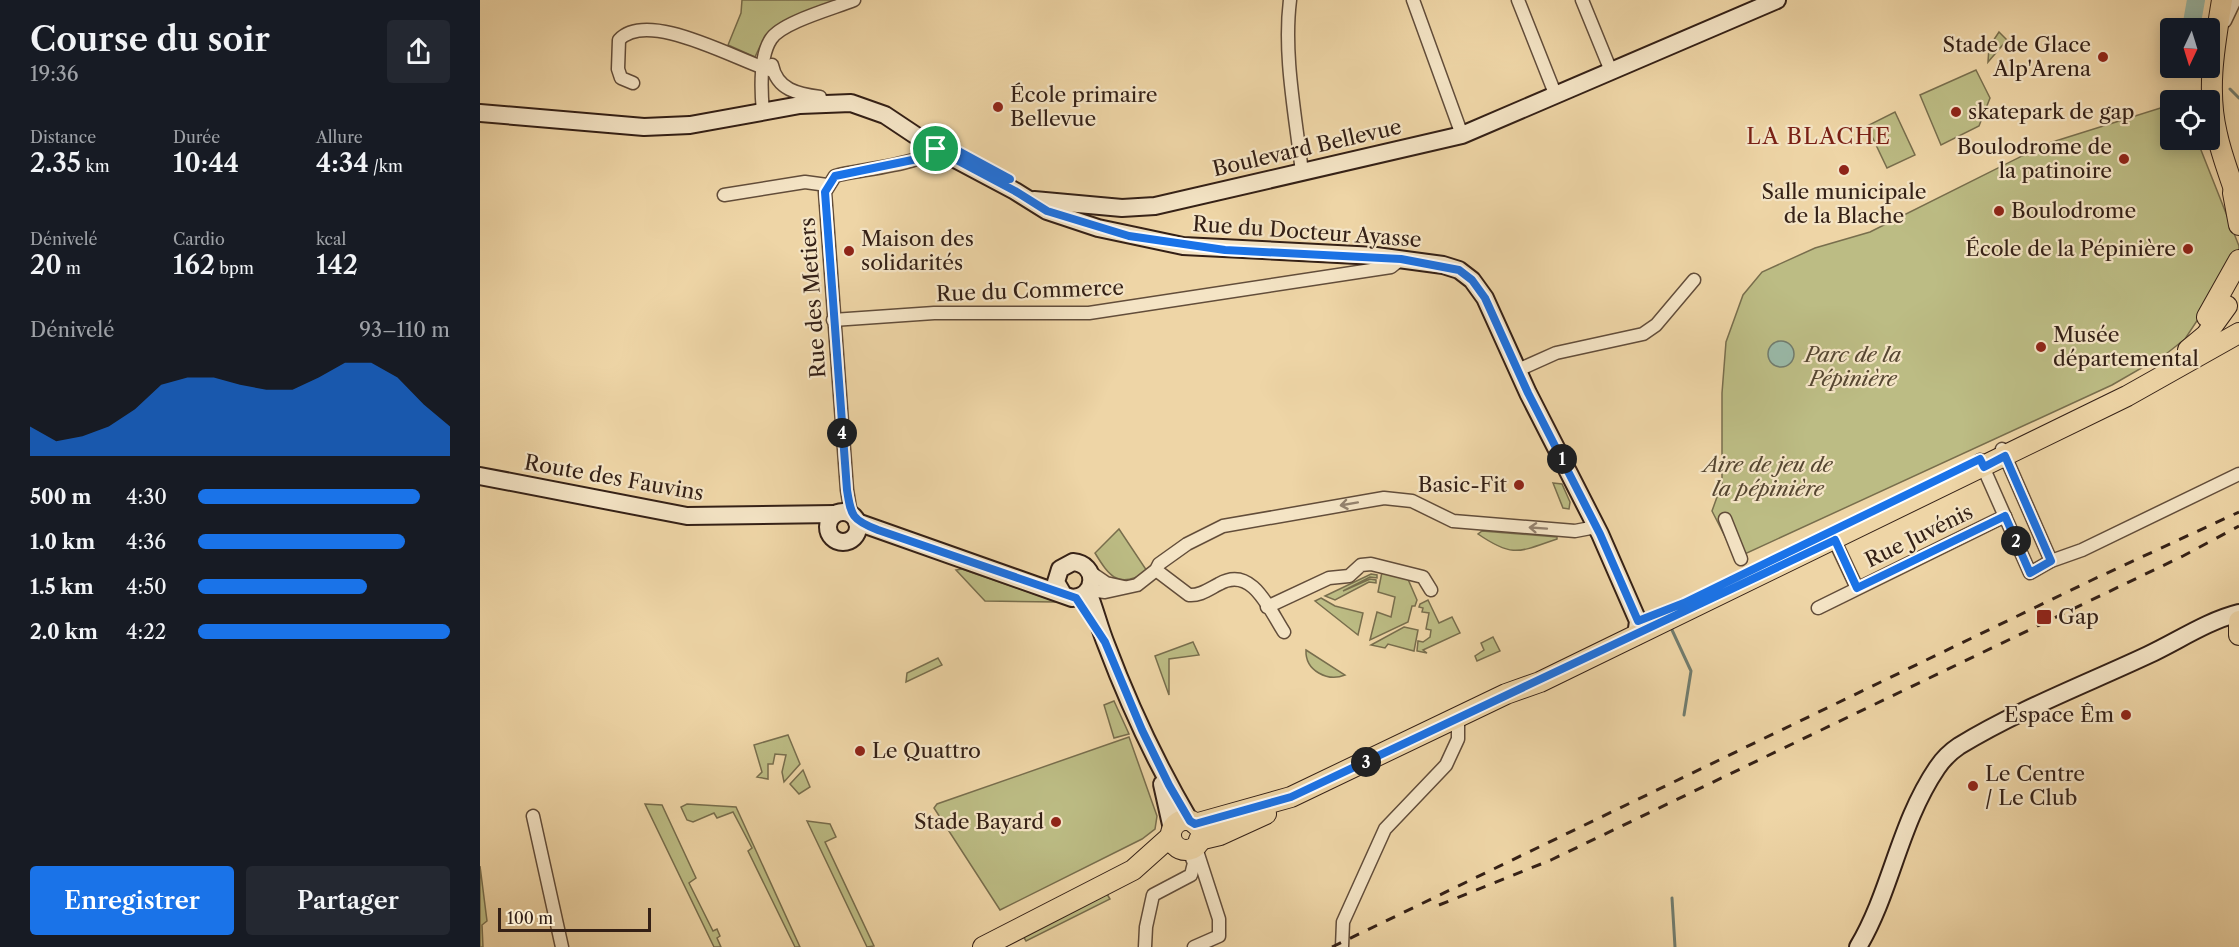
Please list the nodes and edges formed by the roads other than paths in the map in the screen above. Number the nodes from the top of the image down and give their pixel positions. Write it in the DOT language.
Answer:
graph roads {
  1 [pos="854,0"];
  2 [pos="1290,0"];
  3 [pos="1413,0"];
  4 [pos="1518,0"];
  5 [pos="1582,0"];
  6 [pos="1776,0"];
  7 [pos="2222,0"];
  8 [pos="2235,0"];
  9 [pos="2219,18"];
  10 [pos="2220,38"];
  11 [pos="768,69"];
  12 [pos="1611,71"];
  13 [pos="2212,78"];
  14 [pos="633,83"];
  15 [pos="782,85"];
  16 [pos="762,94"];
  17 [pos="1556,96"];
  18 [pos="820,97"];
  19 [pos="800,105"];
  20 [pos="782,108"];
  21 [pos="764,112"];
  22 [pos="480,113"];
  23 [pos="1462,135"];
  24 [pos="937,145"];
  25 [pos="1302,173"];
  26 [pos="827,185"];
  27 [pos="2237,194"];
  28 [pos="724,195"];
  29 [pos="1031,200"];
  30 [pos="1060,202"];
  31 [pos="1066,218"];
  32 [pos="2239,225"];
  33 [pos="1401,259"];
  34 [pos="2239,260"];
  35 [pos="1694,280"];
  36 [pos="2239,284"];
  37 [pos="2227,306"];
  38 [pos="833,320"];
  39 [pos="2239,331"];
  40 [pos="2159,366"];
  41 [pos="1518,370"];
  42 [pos="2003,452"];
  43 [pos="1982,463"];
  44 [pos="2239,474"];
  45 [pos="480,476"];
  46 [pos="777,515"];
  47 [pos="845,516"];
  48 [pos="2005,516"];
  49 [pos="1725,519"];
  50 [pos="829,532"];
  51 [pos="1833,535"];
  52 [pos="900,538"];
  53 [pos="852,539"];
  54 [pos="1602,539"];
  55 [pos="1742,559"];
  56 [pos="2051,561"];
  57 [pos="1060,569"];
  58 [pos="1090,572"];
  59 [pos="1162,573"];
  60 [pos="1011,575"];
  61 [pos="1128,588"];
  62 [pos="1857,588"];
  63 [pos="1431,590"];
  64 [pos="1079,593"];
  65 [pos="1267,607"];
  66 [pos="1818,608"];
  67 [pos="2239,613"];
  68 [pos="2239,621"];
  69 [pos="1637,629"];
  70 [pos="1284,632"];
  71 [pos="2191,635"];
  72 [pos="2239,635"];
  73 [pos="1458,717"];
  74 [pos="533,816"];
  75 [pos="1186,836"];
  76 [pos="562,947"];
  77 [pos="983,947"];
  78 [pos="1145,947"];
  79 [pos="1194,947"];
  80 [pos="1342,947"];
  81 [pos="1858,947"];
  1 -- 11 [label="street"];
  2 -- 25 [label="street"];
  3 -- 23 [label="street"];
  4 -- 17 [label="street"];
  5 -- 12 [label="street"];
  6 -- 12 [label="street, Boulevard Bellevue"];
  7 -- 9 [label="main road"];
  8 -- 10 [label="street"];
  11 -- 14 [label="street"];
  11 -- 15 [label="street"];
  11 -- 16 [label="street"];
  12 -- 17 [label="street, Boulevard Bellevue"];
  13 -- 27 [label="main road"];
  15 -- 16 [label="street"];
  15 -- 18 [label="street"];
  15 -- 20 [label="street"];
  16 -- 21 [label="street"];
  17 -- 23 [label="street, Boulevard Bellevue"];
  18 -- 19 [label="street"];
  18 -- 24 [label="street"];
  19 -- 20 [label="street"];
  19 -- 24 [label="street"];
  20 -- 21 [label="street"];
  21 -- 22 [label="street"];
  23 -- 25 [label="street, Boulevard Bellevue"];
  24 -- 26 [label="street"];
  24 -- 29 [label="street, Rue du Docteur Ayasse"];
  24 -- 30 [label="street"];
  25 -- 30 [label="street, Boulevard Bellevue"];
  26 -- 28 [label="street"];
  26 -- 38 [label="street, Rue des Metiers"];
  27 -- 32 [label="main road"];
  29 -- 30 [label="street, Boulevard Bellevue"];
  29 -- 31 [label="street, Rue du Docteur Ayasse"];
  30 -- 31 [label="street"];
  31 -- 33 [label="street, Rue du Docteur Ayasse"];
  33 -- 38 [label="street, Rue du Commerce"];
  33 -- 41 [label="street, Rue du Docteur Ayasse"];
  34 -- 40 [label="main road"];
  35 -- 41 [label="street"];
  36 -- 37 [label="main road"];
  37 -- 39 [label="main road"];
  37 -- 40 [label="main road"];
  38 -- 47 [label="street, Rue des Metiers"];
  39 -- 42 [label="main road"];
  40 -- 42 [label="main road"];
  41 -- 54 [label="street, Rue du Docteur Ayasse"];
  42 -- 43 [label="main road"];
  42 -- 56 [label="street"];
  43 -- 48 [label="street"];
  43 -- 51 [label="main road"];
  44 -- 56 [label="street"];
  45 -- 46 [label="street, Route des Fauvins"];
  46 -- 47 [label="street, Route des Fauvins"];
  46 -- 50 [label="street, Route des Fauvins"];
  47 -- 50 [label="street"];
  47 -- 52 [label="street, Route des Fauvins"];
  47 -- 53 [label="street"];
  48 -- 56 [label="street"];
  48 -- 62 [label="street, Rue Juvénis"];
  49 -- 55 [label="street"];
  50 -- 53 [label="street"];
  51 -- 62 [label="street"];
  51 -- 69 [label="main road"];
  52 -- 53 [label="street, Route des Fauvins"];
  52 -- 60 [label="street, Route des Fauvins"];
  54 -- 59 [label="street, Route des Fauvins, one-way"];
  54 -- 69 [label="street, Rue du Docteur Ayasse"];
  57 -- 58 [label="street"];
  57 -- 60 [label="street, Route des Fauvins"];
  57 -- 64 [label="street"];
  58 -- 61 [label="street"];
  58 -- 64 [label="street"];
  59 -- 61 [label="street, Route des Fauvins"];
  59 -- 65 [label="street"];
  60 -- 64 [label="street, Route des Fauvins"];
  61 -- 64 [label="street, Route des Fauvins"];
  62 -- 66 [label="street, Rue Juvénis"];
  63 -- 65 [label="street"];
  64 -- 75 [label="street"];
  65 -- 70 [label="street"];
  67 -- 71 [label="street"];
  68 -- 72 [label="main road"];
  69 -- 73 [label="main road"];
  71 -- 72 [label="street"];
  71 -- 81 [label="street"];
  73 -- 75 [label="main road"];
  73 -- 80 [label="street"];
  74 -- 76 [label="street"];
  75 -- 77 [label="main road"];
  75 -- 78 [label="street"];
  75 -- 79 [label="street"];
}
